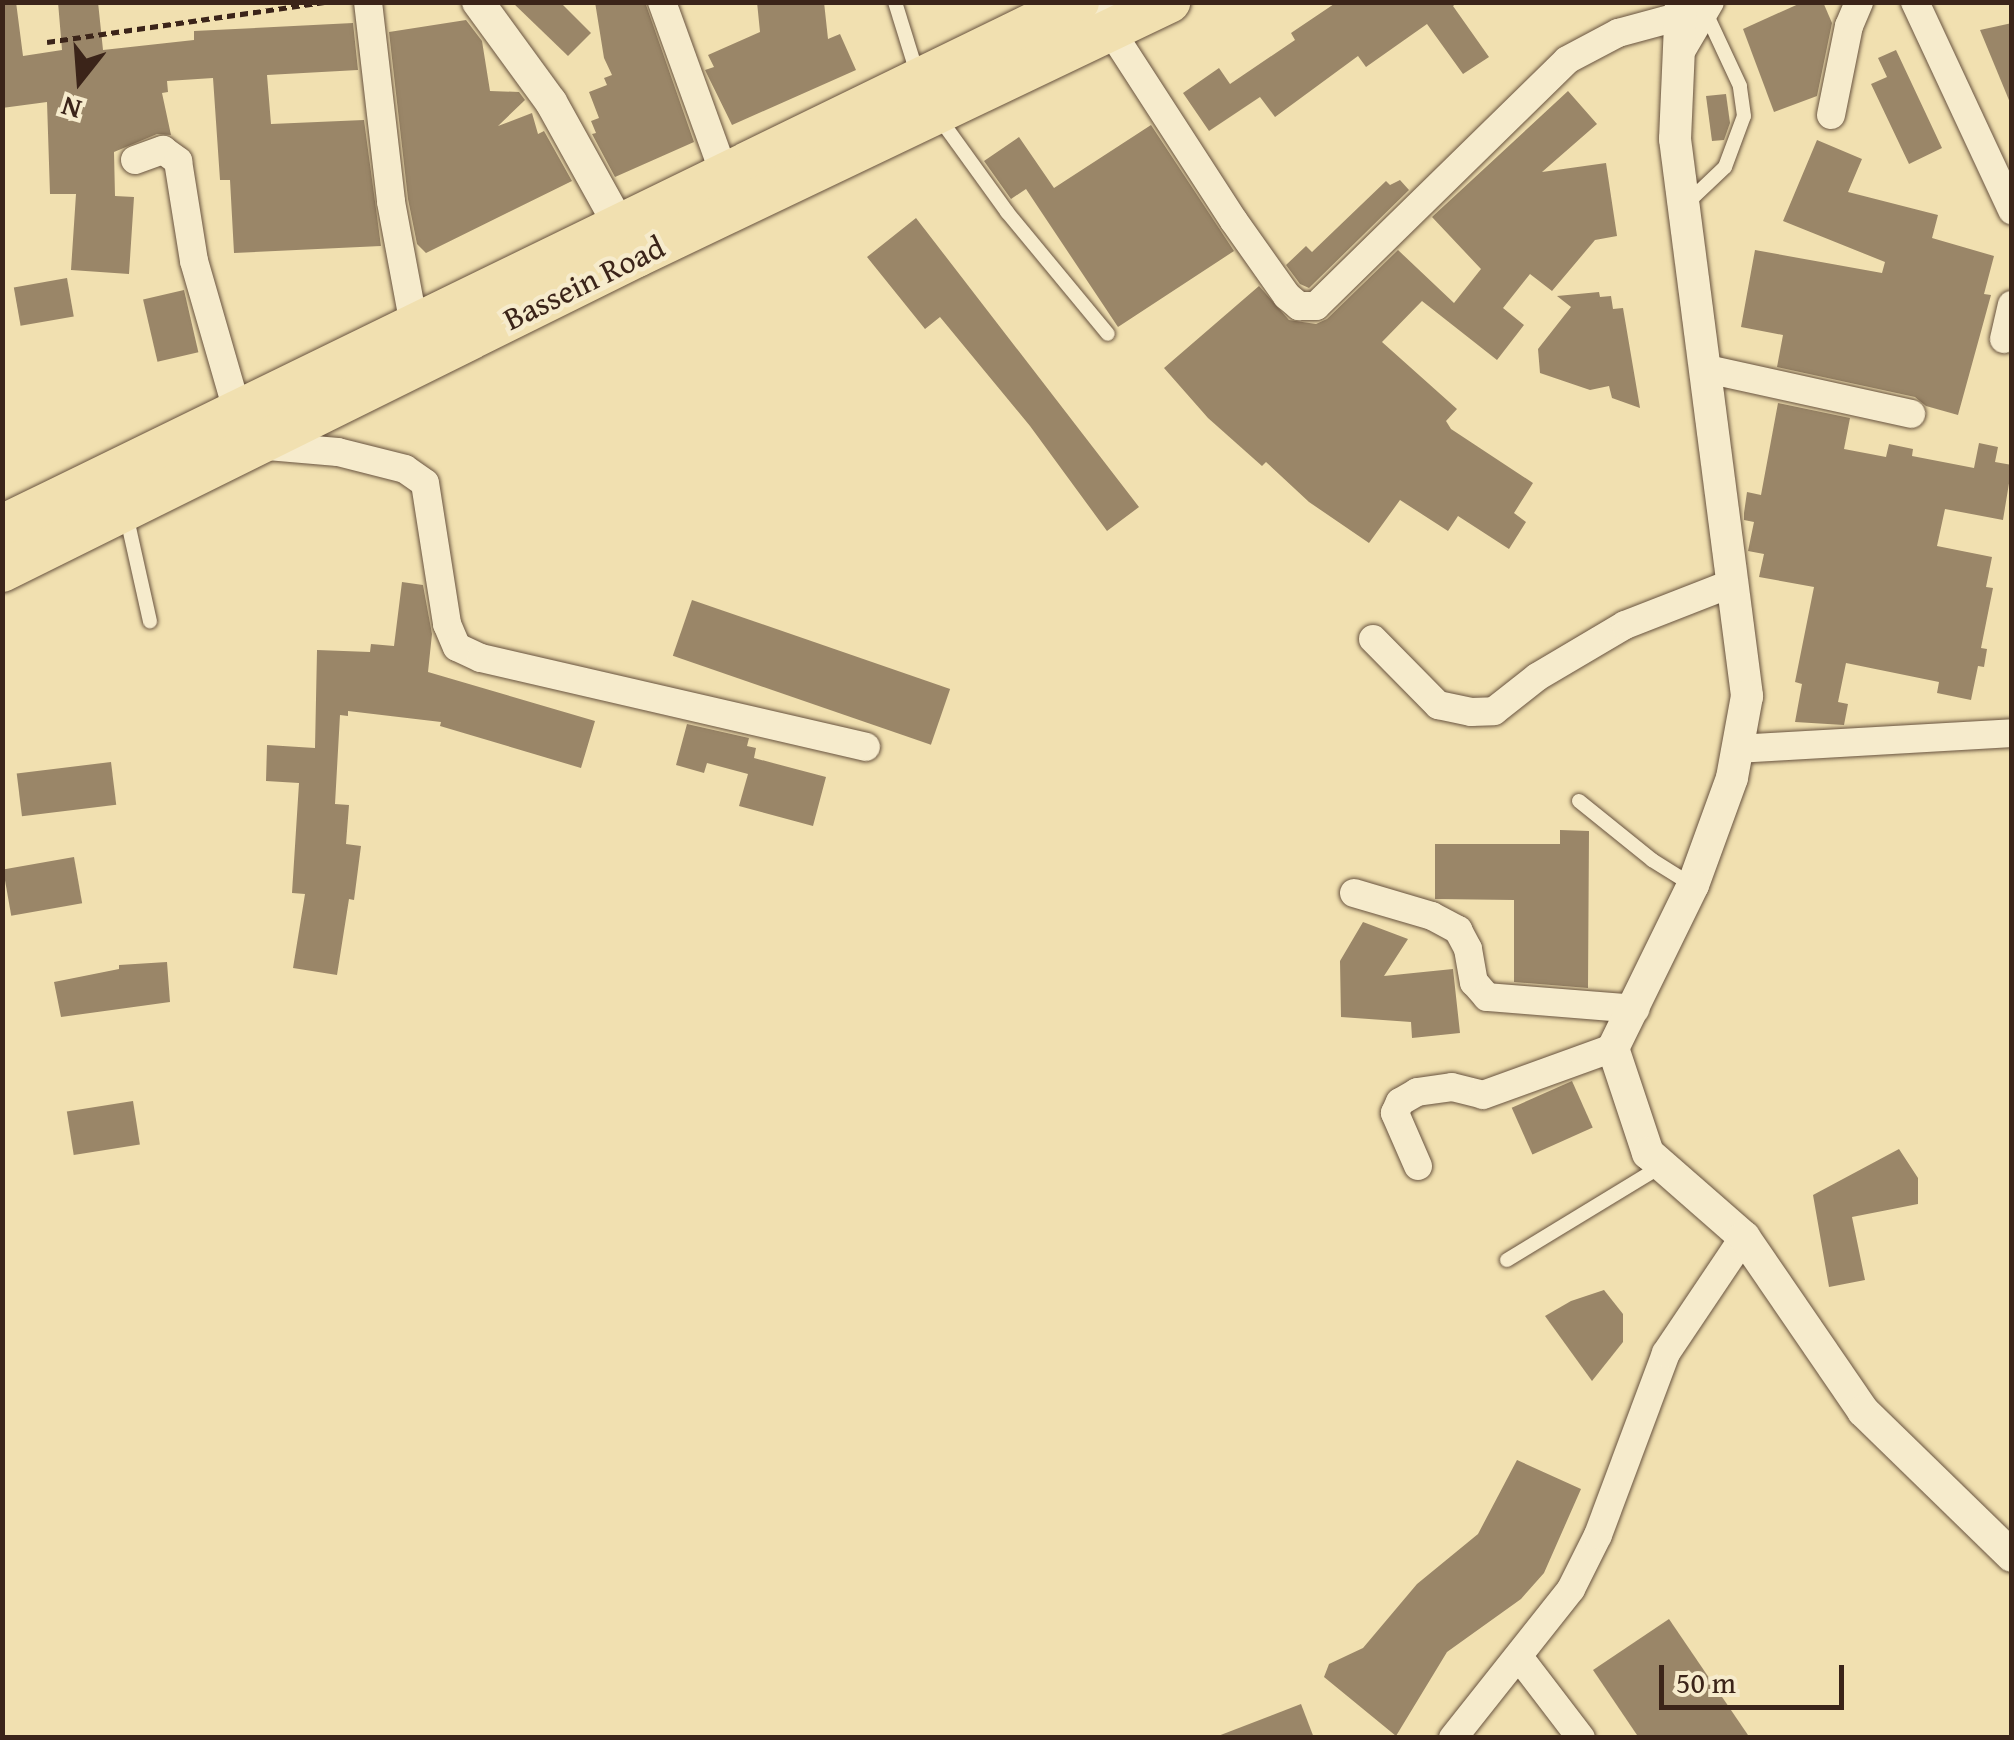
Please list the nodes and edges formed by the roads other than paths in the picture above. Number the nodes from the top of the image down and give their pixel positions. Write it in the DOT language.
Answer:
graph roads {
  1 [pos="368,2"];
  2 [pos="478,2"];
  3 [pos="662,2"];
  4 [pos="895,2"];
  5 [pos="1078,2"];
  6 [pos="1169,2"];
  7 [pos="1859,2"];
  8 [pos="1915,2"];
  9 [pos="1694,8"];
  10 [pos="1104,17"];
  11 [pos="928,99"];
  12 [pos="1831,115"];
  13 [pos="135,160"];
  14 [pos="725,176"];
  15 [pos="1684,205"];
  16 [pos="2012,210"];
  17 [pos="628,241"];
  18 [pos="2012,305"];
  19 [pos="414,325"];
  20 [pos="1108,334"];
  21 [pos="2004,339"];
  22 [pos="1706,369"];
  23 [pos="1911,414"];
  24 [pos="246,428"];
  25 [pos="125,510"];
  26 [pos="2,526"];
  27 [pos="2,571"];
  28 [pos="1733,584"];
  29 [pos="150,621"];
  30 [pos="1373,639"];
  31 [pos="2012,733"];
  32 [pos="866,747"];
  33 [pos="1737,749"];
  34 [pos="1580,800"];
  35 [pos="1693,885"];
  36 [pos="1354,893"];
  37 [pos="1636,1009"];
  38 [pos="1613,1048"];
  39 [pos="1663,1165"];
  40 [pos="1418,1166"];
  41 [pos="1744,1238"];
  42 [pos="1507,1260"];
  43 [pos="2012,1556"];
  44 [pos="1519,1657"];
  45 [pos="1454,1738"];
  46 [pos="1581,1738"];
  1 -- 19 [label="street"];
  2 -- 17 [label="street"];
  3 -- 14 [label="street"];
  4 -- 11 [label="lane"];
  5 -- 11 [label="main road, Bassein Road"];
  6 -- 10 [label="main road, Bassein Road"];
  7 -- 12 [label="street"];
  8 -- 16 [label="street"];
  9 -- 10 [label="street"];
  9 -- 15 [label="street"];
  9 -- 15 [label="lane"];
  10 -- 11 [label="main road, Bassein Road"];
  11 -- 14 [label="main road, Bassein Road"];
  11 -- 17 [label="main road, Bassein Road"];
  11 -- 20 [label="lane"];
  13 -- 24 [label="street"];
  14 -- 17 [label="main road, Bassein Road"];
  15 -- 22 [label="street"];
  17 -- 19 [label="main road, Bassein Road"];
  17 -- 24 [label="main road, Bassein Road"];
  18 -- 21 [label="street"];
  19 -- 24 [label="main road, Bassein Road"];
  22 -- 23 [label="street"];
  22 -- 28 [label="street"];
  24 -- 25 [label="main road, Bassein Road"];
  24 -- 26 [label="main road, Bassein Road"];
  24 -- 32 [label="street"];
  25 -- 27 [label="main road, Bassein Road"];
  25 -- 29 [label="lane"];
  28 -- 30 [label="street"];
  28 -- 33 [label="street"];
  31 -- 33 [label="street"];
  33 -- 35 [label="street"];
  34 -- 35 [label="lane"];
  35 -- 37 [label="street"];
  36 -- 37 [label="street"];
  37 -- 38 [label="street"];
  38 -- 39 [label="street"];
  38 -- 40 [label="street"];
  39 -- 41 [label="street"];
  39 -- 42 [label="lane"];
  41 -- 43 [label="street"];
  41 -- 44 [label="street"];
  44 -- 45 [label="street"];
  44 -- 46 [label="street"];
}
